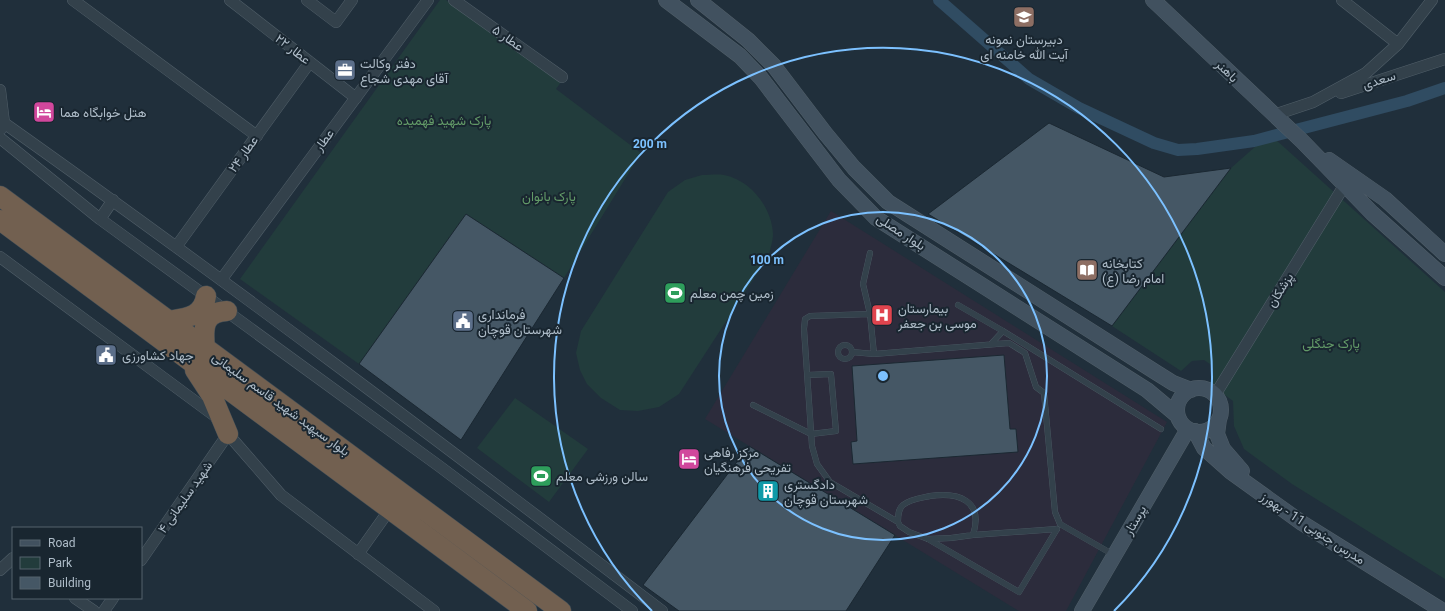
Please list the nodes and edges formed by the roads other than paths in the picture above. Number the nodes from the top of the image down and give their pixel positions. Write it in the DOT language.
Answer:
graph roads {
  1 [pos="73,0"];
  2 [pos="230,0"];
  3 [pos="307,0"];
  4 [pos="352,0"];
  5 [pos="428,0"];
  6 [pos="454,0"];
  7 [pos="666,0"];
  8 [pos="698,0"];
  9 [pos="1153,0"];
  10 [pos="1342,0"];
  11 [pos="1432,0"];
  12 [pos="1398,44"];
  13 [pos="1445,59"];
  14 [pos="310,62"];
  15 [pos="562,77"];
  16 [pos="0,90"];
  17 [pos="356,98"];
  18 [pos="1313,102"];
  19 [pos="1278,119"];
  20 [pos="2,127"];
  21 [pos="257,136"];
  22 [pos="0,138"];
  23 [pos="1302,141"];
  24 [pos="1344,186"];
  25 [pos="0,196"];
  26 [pos="113,200"];
  27 [pos="100,218"];
  28 [pos="0,220"];
  29 [pos="176,246"];
  30 [pos="870,253"];
  31 [pos="1445,254"];
  32 [pos="0,257"];
  33 [pos="1445,278"];
  34 [pos="221,280"];
  35 [pos="206,296"];
  36 [pos="958,305"];
  37 [pos="227,311"];
  38 [pos="870,314"];
  39 [pos="168,321"];
  40 [pos="1002,331"];
  41 [pos="991,344"];
  42 [pos="205,348"];
  43 [pos="852,352"];
  44 [pos="874,354"];
  45 [pos="189,360"];
  46 [pos="1157,373"];
  47 [pos="807,375"];
  48 [pos="1147,390"];
  49 [pos="1191,390"];
  50 [pos="1215,395"];
  51 [pos="753,405"];
  52 [pos="1178,416"];
  53 [pos="1219,419"];
  54 [pos="1161,429"];
  55 [pos="1192,430"];
  56 [pos="228,434"];
  57 [pos="811,434"];
  58 [pos="451,451"];
  59 [pos="439,466"];
  60 [pos="390,509"];
  61 [pos="1304,520"];
  62 [pos="898,522"];
  63 [pos="973,535"];
  64 [pos="928,539"];
  65 [pos="358,554"];
  66 [pos="1114,555"];
  67 [pos="12,559"];
  68 [pos="142,559"];
  69 [pos="0,570"];
  70 [pos="76,599"];
  71 [pos="112,599"];
  72 [pos="1445,601"];
  73 [pos="94,611"];
  74 [pos="104,611"];
  75 [pos="434,611"];
  76 [pos="528,611"];
  77 [pos="561,611"];
  78 [pos="632,611"];
  79 [pos="662,611"];
  80 [pos="1082,611"];
  81 [pos="1443,611"];
  1 -- 21 [label="street"];
  2 -- 14 [label="street, عطار ۲۲"];
  3 -- 4 [label="street"];
  5 -- 17 [label="street, عطار"];
  6 -- 15 [label="street, عطار ۵"];
  7 -- 48 [label="street, بلوار مصلی"];
  8 -- 46 [label="street, بلوار مصلی"];
  9 -- 19 [label="street, باهنر"];
  10 -- 12 [label="street"];
  11 -- 12 [label="street"];
  12 -- 18 [label="street"];
  13 -- 18 [label="street, سعدی"];
  14 -- 17 [label="street, عطار ۲۲"];
  14 -- 21 [label="street, عطار ۲۴"];
  16 -- 20 [label="street"];
  17 -- 34 [label="street, عطار"];
  18 -- 19 [label="street"];
  19 -- 23 [label="street, باهنر"];
  20 -- 26 [label="street"];
  21 -- 29 [label="street, عطار ۲۴"];
  22 -- 27 [label="street"];
  23 -- 24 [label="street, باهنر"];
  23 -- 31 [label="street, باهنر"];
  24 -- 33 [label="street, باهنر"];
  24 -- 50 [label="street, پزشکان"];
  25 -- 39 [label="highway, بلوار سپهبد شهید قاسم سلیمانی"];
  26 -- 27 [label="street"];
  26 -- 29 [label="street"];
  27 -- 35 [label="street"];
  28 -- 45 [label="highway, بلوار سپهبد شهید قاسم سلیمانی"];
  29 -- 34 [label="street"];
  30 -- 38 [label="lane"];
  32 -- 56 [label="street"];
  34 -- 58 [label="street"];
  35 -- 37 [label="street"];
  35 -- 39 [label="highway"];
  36 -- 40 [label="lane"];
  37 -- 42 [label="highway"];
  37 -- 59 [label="street"];
  38 -- 44 [label="lane"];
  38 -- 47 [label="lane"];
  39 -- 42 [label="highway, بلوار سپهبد شهید قاسم سلیمانی"];
  40 -- 41 [label="lane"];
  40 -- 54 [label="lane"];
  41 -- 44 [label="lane"];
  41 -- 66 [label="lane"];
  42 -- 77 [label="highway, بلوار سپهبد شهید قاسم سلیمانی"];
  43 -- 44 [label="lane"];
  45 -- 56 [label="highway"];
  45 -- 60 [label="highway, بلوار سپهبد شهید قاسم سلیمانی"];
  46 -- 48 [label="street"];
  46 -- 49 [label="street, بلوار مصلی"];
  47 -- 57 [label="lane"];
  47 -- 57 [label="lane"];
  48 -- 52 [label="street, بلوار مصلی"];
  49 -- 50 [label="street"];
  49 -- 52 [label="street"];
  50 -- 53 [label="street"];
  51 -- 57 [label="lane"];
  52 -- 55 [label="street"];
  53 -- 55 [label="street"];
  53 -- 61 [label="street, مدرس جنوبی 11 - بهورز"];
  55 -- 61 [label="street, مدرس جنوبی 11 - بهورز"];
  55 -- 66 [label="street, پرستار"];
  56 -- 65 [label="street"];
  56 -- 68 [label="street, شهید سلیمانی ۴"];
  57 -- 62 [label="lane"];
  58 -- 59 [label="street"];
  58 -- 79 [label="street"];
  59 -- 78 [label="street"];
  60 -- 65 [label="street"];
  60 -- 76 [label="highway, بلوار سپهبد شهید قاسم سلیمانی"];
  61 -- 72 [label="street, مدرس جنوبی 11 - بهورز"];
  61 -- 81 [label="street, مدرس جنوبی 11 - بهورز"];
  62 -- 63 [label="lane"];
  62 -- 64 [label="lane"];
  63 -- 64 [label="lane"];
  63 -- 64 [label="lane"];
  65 -- 75 [label="street"];
  66 -- 80 [label="street, پرستار"];
  67 -- 69 [label="street"];
  70 -- 73 [label="street"];
  71 -- 74 [label="street"];
}
